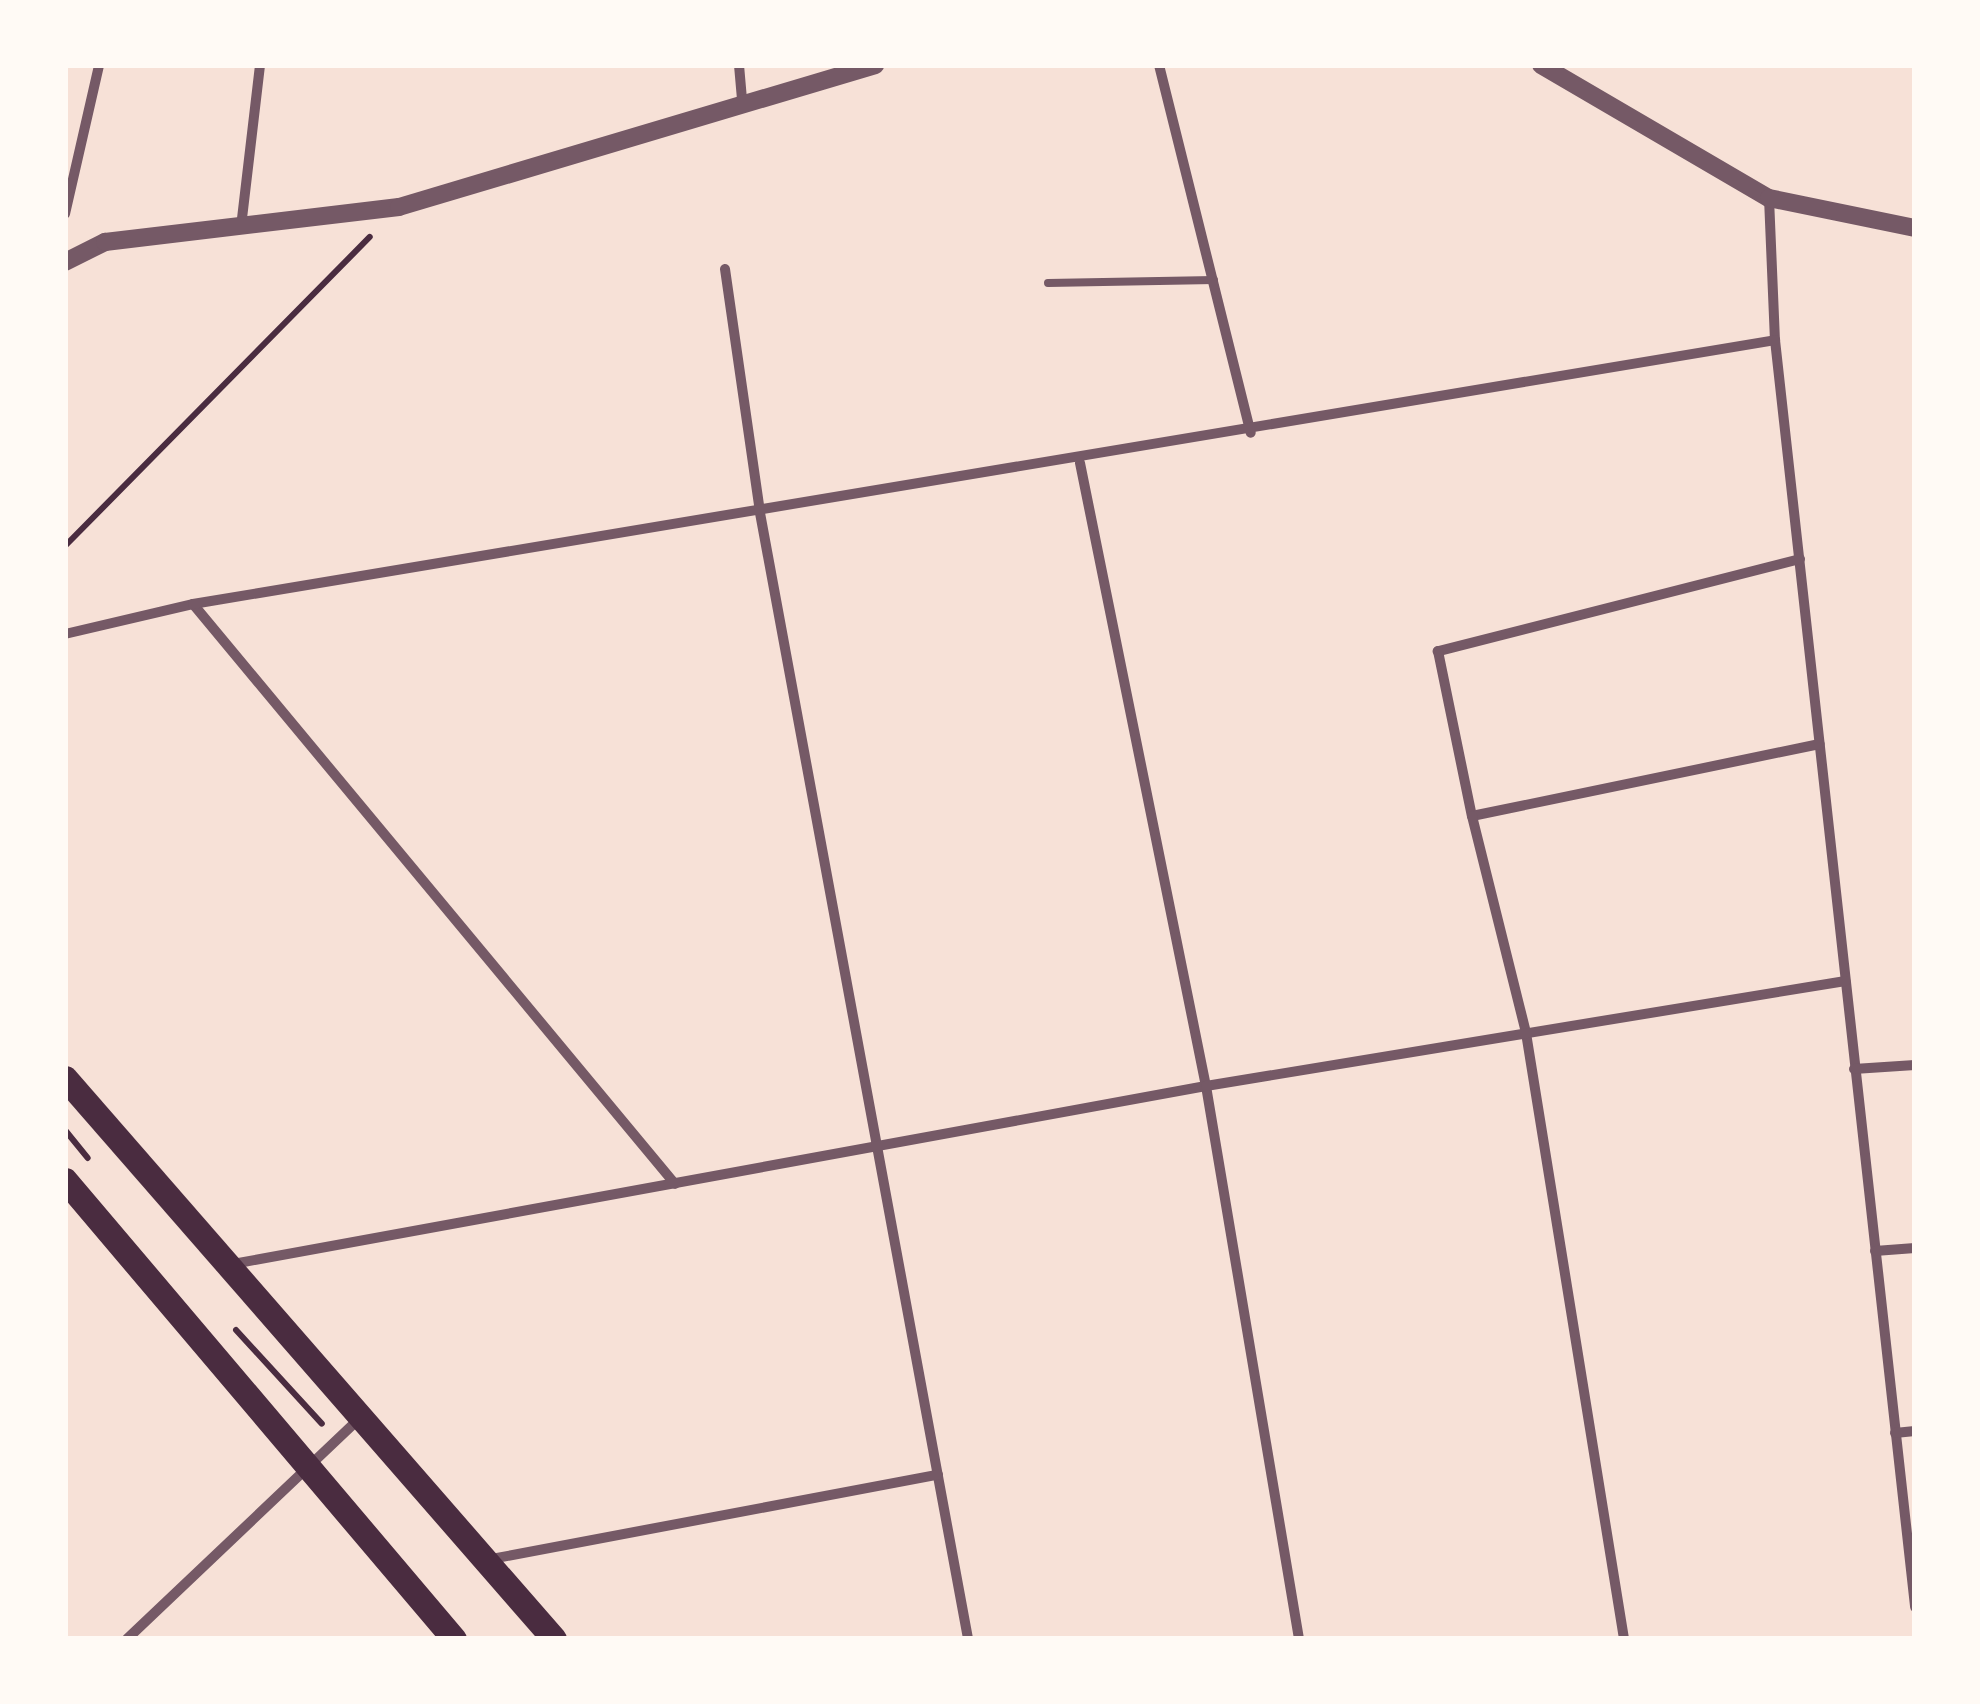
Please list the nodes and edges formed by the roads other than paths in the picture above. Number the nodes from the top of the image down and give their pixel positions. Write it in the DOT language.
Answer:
graph roads {
  1 [pos="99,65"];
  2 [pos="260,65"];
  3 [pos="738,65"];
  4 [pos="875,65"];
  5 [pos="1158,65"];
  6 [pos="1541,65"];
  7 [pos="742,100"];
  8 [pos="1768,198"];
  9 [pos="65,214"];
  10 [pos="1911,222"];
  11 [pos="241,228"];
  12 [pos="65,262"];
  13 [pos="725,269"];
  14 [pos="1214,280"];
  15 [pos="1048,283"];
  16 [pos="1775,340"];
  17 [pos="1251,433"];
  18 [pos="1080,463"];
  19 [pos="760,513"];
  20 [pos="1800,559"];
  21 [pos="193,604"];
  22 [pos="65,634"];
  23 [pos="1820,744"];
  24 [pos="1472,816"];
  25 [pos="1845,981"];
  26 [pos="1526,1033"];
  27 [pos="1915,1065"];
  28 [pos="1854,1069"];
  29 [pos="65,1078"];
  30 [pos="1206,1086"];
  31 [pos="876,1146"];
  32 [pos="65,1180"];
  33 [pos="674,1184"];
  34 [pos="1915,1248"];
  35 [pos="1875,1251"];
  36 [pos="228,1266"];
  37 [pos="362,1416"];
  38 [pos="1915,1431"];
  39 [pos="1896,1433"];
  40 [pos="305,1470"];
  41 [pos="938,1474"];
  42 [pos="485,1560"];
  43 [pos="1915,1607"];
  44 [pos="127,1639"];
  45 [pos="454,1639"];
  46 [pos="554,1639"];
  47 [pos="968,1639"];
  48 [pos="1299,1639"];
  49 [pos="1624,1639"];
  1 -- 9 [label="street"];
  2 -- 11 [label="street"];
  3 -- 7 [label="street"];
  4 -- 7 [label="street"];
  5 -- 14 [label="street"];
  6 -- 8 [label="street"];
  7 -- 11 [label="street"];
  8 -- 10 [label="street"];
  8 -- 16 [label="street"];
  11 -- 12 [label="street"];
  13 -- 19 [label="street"];
  14 -- 15 [label="lane"];
  14 -- 17 [label="street"];
  16 -- 17 [label="street"];
  16 -- 20 [label="street"];
  17 -- 18 [label="street"];
  18 -- 19 [label="street"];
  18 -- 30 [label="street"];
  19 -- 21 [label="street"];
  19 -- 31 [label="street"];
  20 -- 23 [label="street"];
  20 -- 24 [label="street"];
  21 -- 22 [label="street"];
  21 -- 33 [label="street"];
  23 -- 24 [label="street"];
  23 -- 25 [label="street"];
  24 -- 26 [label="street"];
  25 -- 26 [label="street"];
  25 -- 28 [label="street"];
  26 -- 30 [label="street"];
  26 -- 49 [label="street"];
  27 -- 28 [label="street"];
  28 -- 35 [label="street"];
  29 -- 36 [label="main road"];
  30 -- 31 [label="street"];
  30 -- 48 [label="street"];
  31 -- 33 [label="street"];
  31 -- 41 [label="street"];
  32 -- 40 [label="main road"];
  33 -- 36 [label="street"];
  34 -- 35 [label="street"];
  35 -- 39 [label="street"];
  36 -- 37 [label="main road"];
  37 -- 40 [label="street"];
  37 -- 42 [label="main road"];
  38 -- 39 [label="street"];
  39 -- 43 [label="street"];
  40 -- 44 [label="street"];
  40 -- 45 [label="main road"];
  41 -- 42 [label="street"];
  41 -- 47 [label="street"];
  42 -- 46 [label="main road"];
}
